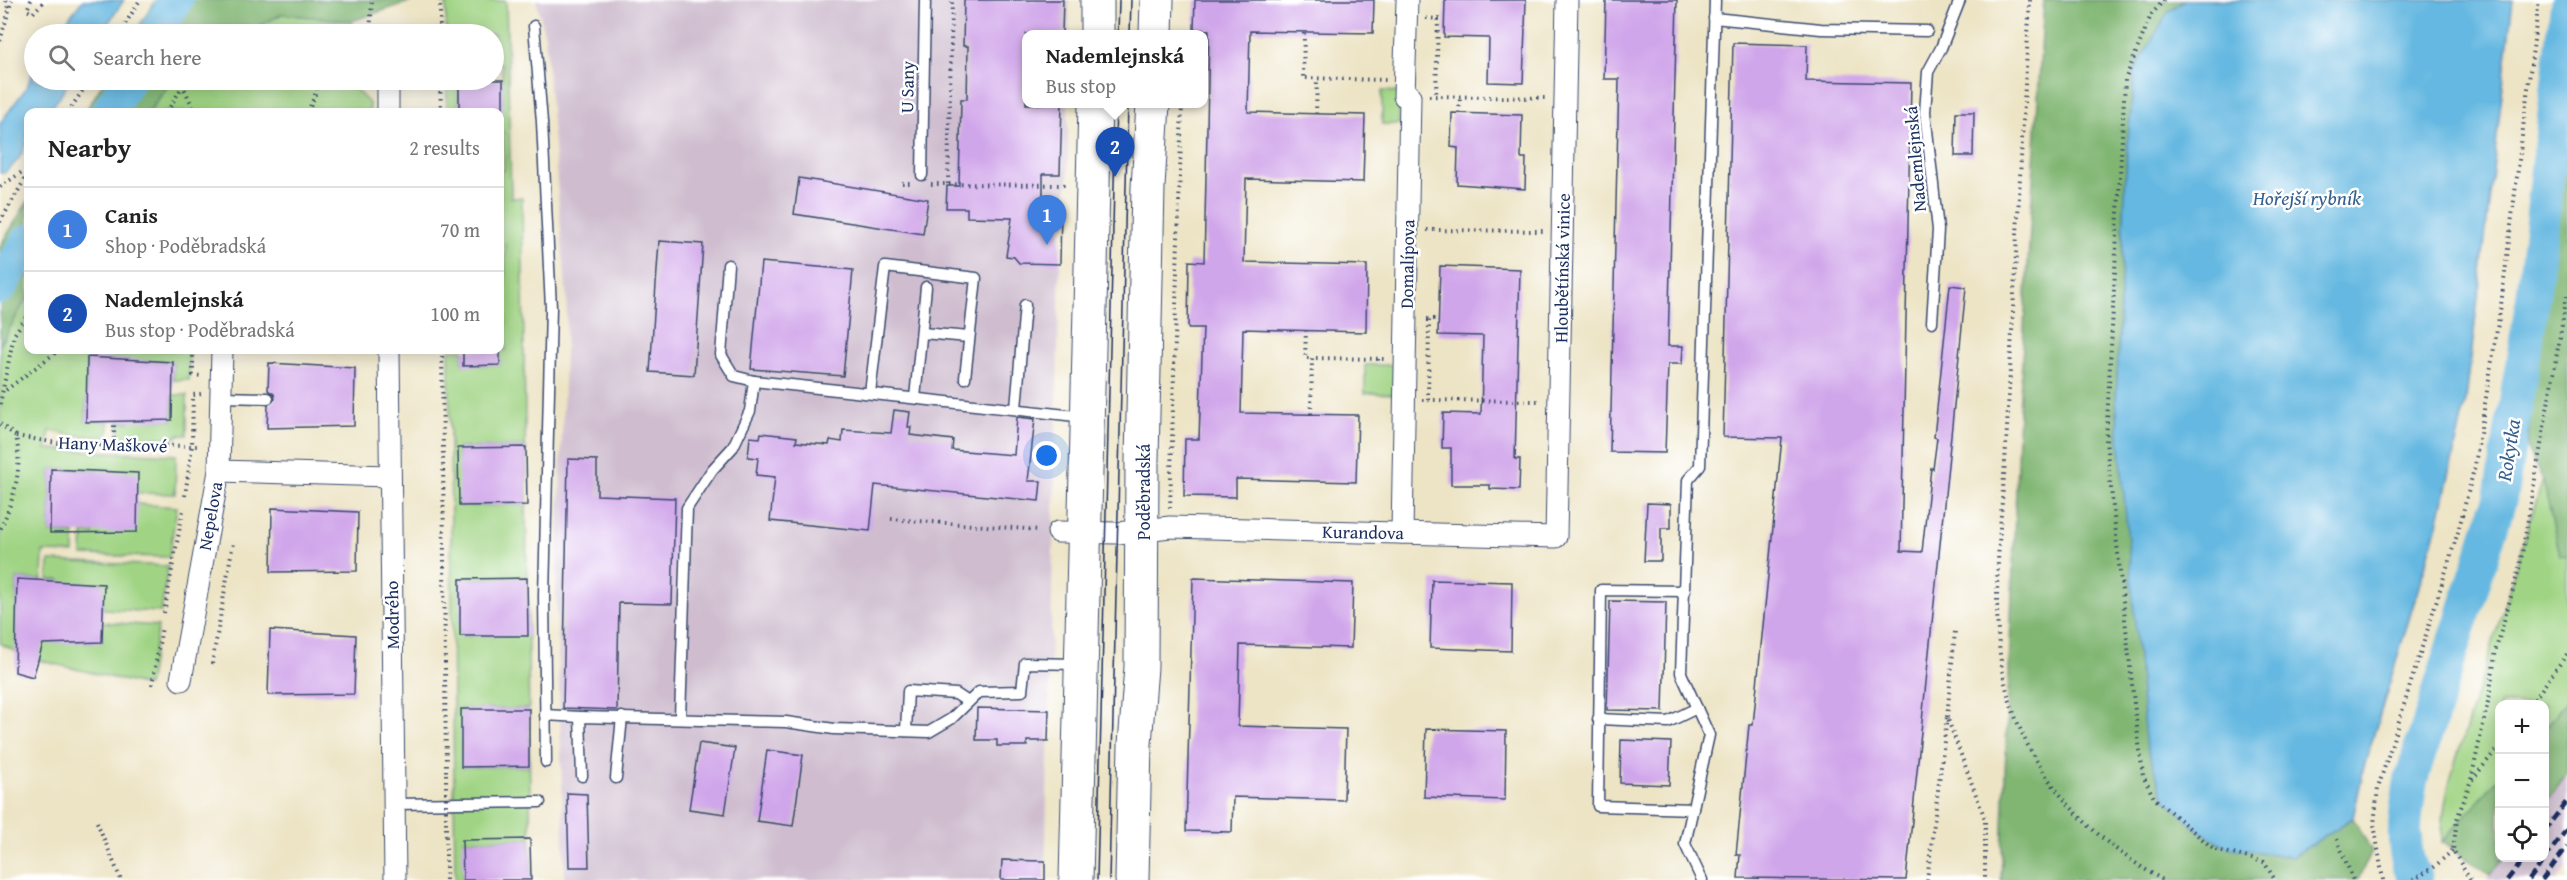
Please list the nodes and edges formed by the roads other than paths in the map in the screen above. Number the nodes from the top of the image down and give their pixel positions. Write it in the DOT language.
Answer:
graph roads {
  1 [pos="925,0"];
  2 [pos="1097,0"];
  3 [pos="1157,0"];
  4 [pos="1407,0"];
  5 [pos="1567,0"];
  6 [pos="1715,0"];
  7 [pos="1960,0"];
  8 [pos="1714,18"];
  9 [pos="534,26"];
  10 [pos="1096,30"];
  11 [pos="1156,30"];
  12 [pos="1927,31"];
  13 [pos="388,90"];
  14 [pos="388,108"];
  15 [pos="1095,108"];
  16 [pos="1153,108"];
  17 [pos="920,181"];
  18 [pos="728,265"];
  19 [pos="926,287"];
  20 [pos="1025,305"];
  21 [pos="1932,322"];
  22 [pos="922,333"];
  23 [pos="969,337"];
  24 [pos="222,354"];
  25 [pos="389,354"];
  26 [pos="965,378"];
  27 [pos="754,381"];
  28 [pos="870,393"];
  29 [pos="221,397"];
  30 [pos="268,398"];
  31 [pos="915,398"];
  32 [pos="1016,408"];
  33 [pos="1088,417"];
  34 [pos="219,471"];
  35 [pos="389,476"];
  36 [pos="1156,529"];
  37 [pos="1071,532"];
  38 [pos="1402,533"];
  39 [pos="1556,537"];
  40 [pos="1684,591"];
  41 [pos="1082,664"];
  42 [pos="181,680"];
  43 [pos="968,702"];
  44 [pos="1697,708"];
  45 [pos="545,715"];
  46 [pos="580,717"];
  47 [pos="622,717"];
  48 [pos="680,718"];
  49 [pos="1598,719"];
  50 [pos="906,731"];
  51 [pos="546,762"];
  52 [pos="582,776"];
  53 [pos="616,778"];
  54 [pos="540,802"];
  55 [pos="394,804"];
  56 [pos="1693,809"];
  57 [pos="395,880"];
  58 [pos="1076,880"];
  59 [pos="1132,880"];
  60 [pos="1702,880"];
  1 -- 17 [label="lane, U Sany"];
  2 -- 10 [label="main road"];
  3 -- 11 [label="main road"];
  4 -- 38 [label="street, Domalípova"];
  5 -- 39 [label="street, Hloubětínská vinice"];
  6 -- 8 [label="lane"];
  7 -- 21 [label="lane, Nademlejnská"];
  8 -- 12 [label="lane"];
  8 -- 40 [label="lane"];
  9 -- 45 [label="lane"];
  13 -- 14 [label="street"];
  15 -- 33 [label="main road"];
  16 -- 36 [label="main road, Poděbradská"];
  18 -- 27 [label="lane"];
  19 -- 22 [label="lane"];
  20 -- 32 [label="lane"];
  22 -- 23 [label="lane"];
  22 -- 31 [label="lane"];
  23 -- 26 [label="lane"];
  23 -- 28 [label="lane"];
  24 -- 29 [label="street, Nepelova"];
  25 -- 35 [label="street, Modrého"];
  27 -- 28 [label="lane"];
  27 -- 48 [label="lane"];
  28 -- 31 [label="lane"];
  29 -- 30 [label="lane"];
  29 -- 34 [label="street, Nepelova"];
  31 -- 32 [label="lane"];
  32 -- 33 [label="lane"];
  33 -- 37 [label="main road"];
  34 -- 35 [label="street"];
  34 -- 42 [label="street, Nepelova"];
  35 -- 55 [label="street, Modrého"];
  36 -- 37 [label="street, Kurandova"];
  36 -- 38 [label="street, Kurandova"];
  36 -- 59 [label="main road, Poděbradská"];
  37 -- 41 [label="main road"];
  38 -- 39 [label="street, Kurandova"];
  40 -- 44 [label="lane"];
  40 -- 49 [label="lane"];
  41 -- 43 [label="lane"];
  41 -- 58 [label="main road"];
  43 -- 50 [label="lane"];
  43 -- 50 [label="lane"];
  44 -- 49 [label="lane"];
  44 -- 56 [label="lane"];
  45 -- 46 [label="lane"];
  45 -- 51 [label="lane"];
  46 -- 47 [label="lane"];
  46 -- 52 [label="lane"];
  47 -- 48 [label="lane"];
  47 -- 53 [label="lane"];
  48 -- 50 [label="lane"];
  49 -- 56 [label="lane"];
  54 -- 55 [label="lane"];
  55 -- 57 [label="street, Modrého"];
  56 -- 60 [label="lane"];
}
